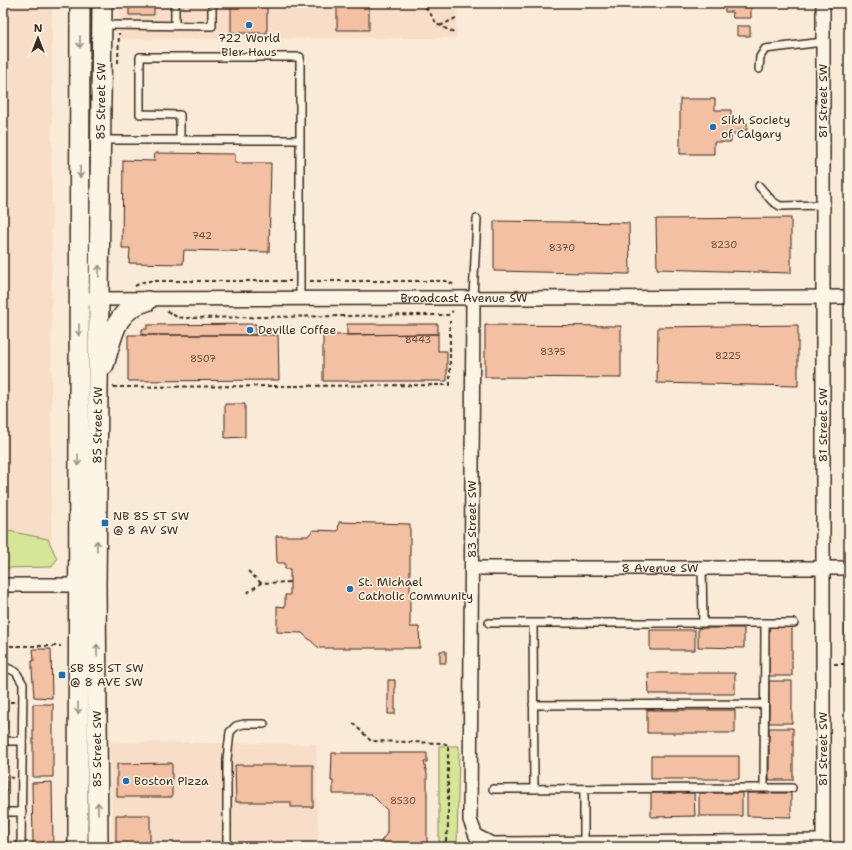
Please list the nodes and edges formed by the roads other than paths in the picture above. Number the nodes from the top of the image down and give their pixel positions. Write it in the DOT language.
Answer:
graph roads {
  1 [pos="80,3"];
  2 [pos="102,3"];
  3 [pos="175,3"];
  4 [pos="212,3"];
  5 [pos="823,3"];
  6 [pos="101,25"];
  7 [pos="175,26"];
  8 [pos="823,42"];
  9 [pos="759,69"];
  10 [pos="100,140"];
  11 [pos="180,140"];
  12 [pos="300,140"];
  13 [pos="759,186"];
  14 [pos="823,205"];
  15 [pos="477,219"];
  16 [pos="473,297"];
  17 [pos="823,297"];
  18 [pos="849,297"];
  19 [pos="79,299"];
  20 [pos="300,299"];
  21 [pos="98,300"];
  22 [pos="147,300"];
  23 [pos="104,384"];
  24 [pos="472,568"];
  25 [pos="702,568"];
  26 [pos="822,568"];
  27 [pos="849,568"];
  28 [pos="3,585"];
  29 [pos="78,585"];
  30 [pos="96,585"];
  31 [pos="489,623"];
  32 [pos="533,623"];
  33 [pos="703,623"];
  34 [pos="765,623"];
  35 [pos="794,623"];
  36 [pos="3,666"];
  37 [pos="764,704"];
  38 [pos="533,705"];
  39 [pos="264,724"];
  40 [pos="3,741"];
  41 [pos="22,741"];
  42 [pos="764,788"];
  43 [pos="792,788"];
  44 [pos="493,789"];
  45 [pos="534,789"];
  46 [pos="584,789"];
  47 [pos="3,812"];
  48 [pos="22,812"];
  49 [pos="584,842"];
  50 [pos="823,844"];
  51 [pos="21,847"];
  52 [pos="78,847"];
  53 [pos="98,847"];
  54 [pos="228,847"];
  1 -- 19 [label="main road, 85 Street SW, one-way"];
  2 -- 6 [label="main road, 85 Street SW"];
  3 -- 7 [label="lane"];
  4 -- 7 [label="lane"];
  5 -- 8 [label="street, 81 Street SW"];
  6 -- 7 [label="lane"];
  6 -- 10 [label="main road, 85 Street SW"];
  8 -- 9 [label="lane"];
  8 -- 14 [label="street, 81 Street SW"];
  10 -- 11 [label="lane"];
  21 -- 10 [label="main road, 85 Street SW, one-way"];
  11 -- 12 [label="lane"];
  11 -- 12 [label="lane"];
  12 -- 20 [label="lane"];
  13 -- 14 [label="lane"];
  14 -- 17 [label="street, 81 Street SW"];
  15 -- 16 [label="lane"];
  16 -- 17 [label="street, Broadcast Avenue SW"];
  16 -- 20 [label="street, Broadcast Avenue SW"];
  16 -- 24 [label="street, 83 Street SW"];
  17 -- 18 [label="street, Broadcast Avenue SW"];
  17 -- 26 [label="street, 81 Street SW"];
  19 -- 21 [label="street, Broadcast Avenue SW"];
  19 -- 29 [label="main road, 85 Street SW, one-way"];
  20 -- 22 [label="street, Broadcast Avenue SW"];
  21 -- 22 [label="street, Broadcast Avenue SW"];
  21 -- 23 [label="main road, 85 Street SW"];
  22 -- 23 [label="main road"];
  30 -- 23 [label="main road, 85 Street SW, one-way"];
  24 -- 25 [label="street, 8 Avenue SW"];
  24 -- 49 [label="street, 83 Street SW"];
  25 -- 26 [label="street, 8 Avenue SW"];
  25 -- 33 [label="lane"];
  26 -- 27 [label="street, 8 Avenue SW"];
  26 -- 50 [label="street, 81 Street SW"];
  28 -- 29 [label="street"];
  29 -- 30 [label="street"];
  29 -- 52 [label="main road, 85 Street SW, one-way"];
  53 -- 30 [label="main road, 85 Street SW, one-way"];
  31 -- 32 [label="lane"];
  32 -- 33 [label="lane"];
  32 -- 38 [label="lane"];
  33 -- 34 [label="lane"];
  34 -- 35 [label="lane"];
  34 -- 37 [label="lane"];
  36 -- 41 [label="lane"];
  37 -- 38 [label="lane"];
  37 -- 42 [label="lane"];
  38 -- 45 [label="lane"];
  39 -- 54 [label="lane"];
  40 -- 41 [label="lane"];
  41 -- 48 [label="lane"];
  42 -- 43 [label="lane"];
  42 -- 46 [label="lane"];
  44 -- 45 [label="lane"];
  45 -- 46 [label="lane"];
  46 -- 49 [label="lane"];
  47 -- 48 [label="lane"];
  48 -- 51 [label="lane"];
  49 -- 50 [label="street"];
}
